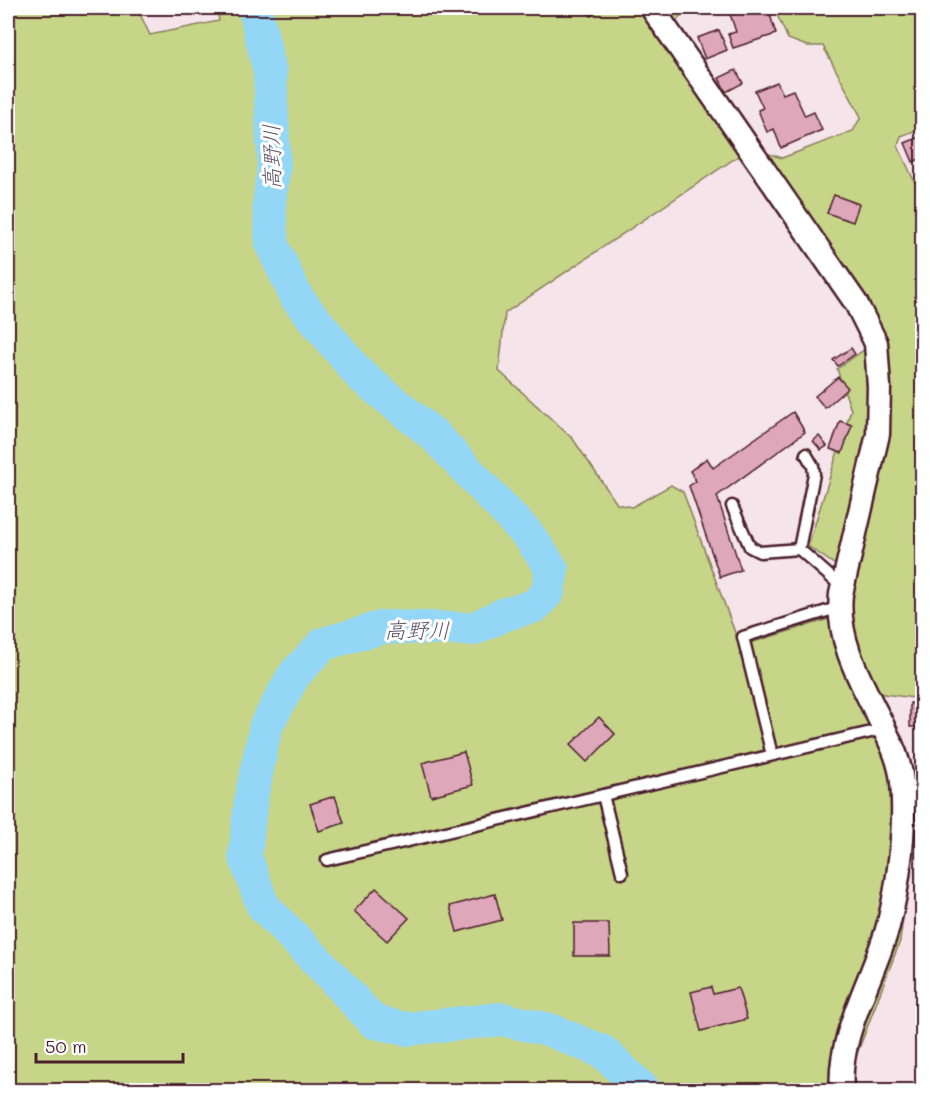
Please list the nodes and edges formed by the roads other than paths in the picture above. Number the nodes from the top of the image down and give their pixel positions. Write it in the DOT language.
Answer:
graph roads {
  1 [pos="652,8"];
  2 [pos="806,454"];
  3 [pos="732,506"];
  4 [pos="799,549"];
  5 [pos="841,597"];
  6 [pos="884,729"];
  7 [pos="772,755"];
  8 [pos="603,795"];
  9 [pos="327,860"];
  10 [pos="622,873"];
  11 [pos="842,1090"];
  1 -- 5 [label="street"];
  2 -- 4 [label="lane"];
  3 -- 4 [label="lane"];
  4 -- 5 [label="lane"];
  5 -- 6 [label="street"];
  5 -- 7 [label="lane"];
  6 -- 7 [label="lane"];
  6 -- 11 [label="street"];
  7 -- 8 [label="lane"];
  8 -- 9 [label="lane"];
  8 -- 10 [label="lane"];
}
